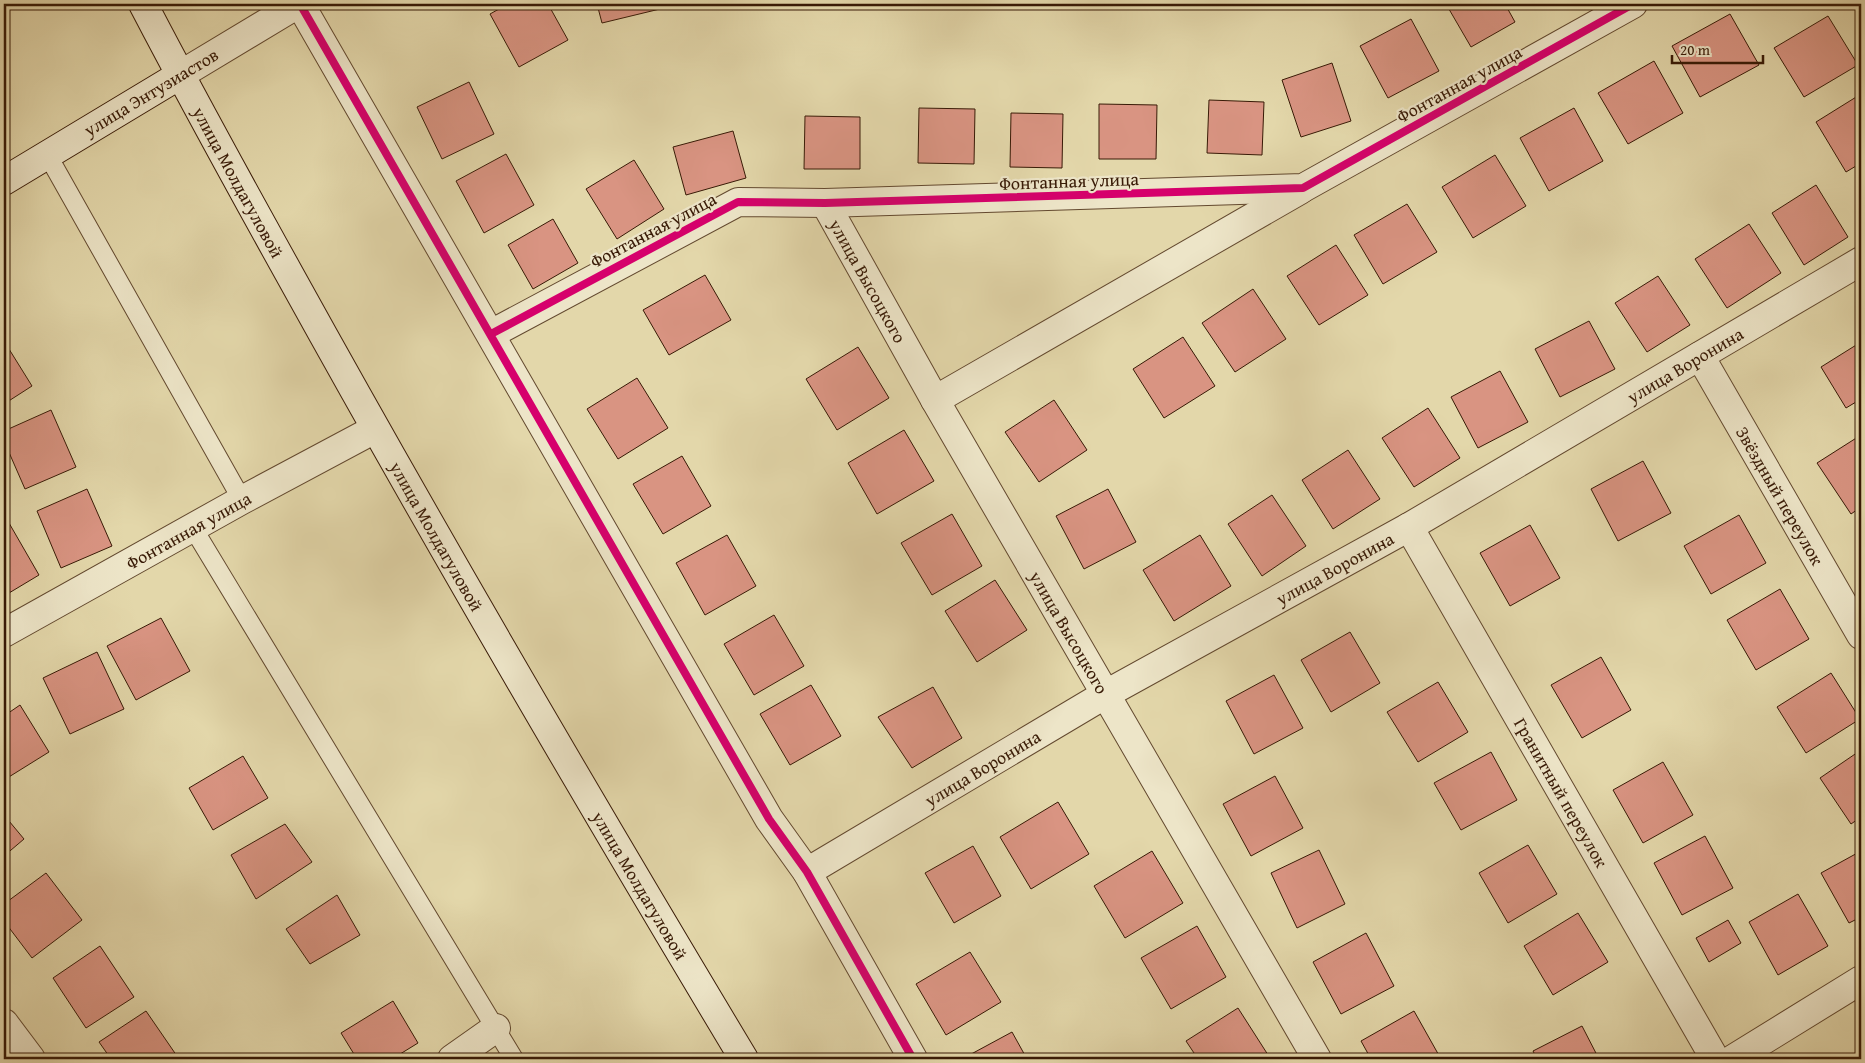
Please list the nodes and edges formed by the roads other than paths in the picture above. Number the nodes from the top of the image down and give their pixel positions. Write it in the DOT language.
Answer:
graph roads {
  1 [pos="143,4"];
  2 [pos="299,4"];
  3 [pos="1633,4"];
  4 [pos="180,75"];
  5 [pos="47,154"];
  6 [pos="4,181"];
  7 [pos="1303,188"];
  8 [pos="826,203"];
  9 [pos="1861,261"];
  10 [pos="491,334"];
  11 [pos="1700,356"];
  12 [pos="935,400"];
  13 [pos="375,429"];
  14 [pos="242,500"];
  15 [pos="1409,526"];
  16 [pos="194,528"];
  17 [pos="4,632"];
  18 [pos="1861,635"];
  19 [pos="1106,694"];
  20 [pos="807,872"];
  21 [pos="1861,980"];
  22 [pos="4,1023"];
  23 [pos="496,1028"];
  24 [pos="31,1059"];
  25 [pos="452,1059"];
  26 [pos="514,1059"];
  27 [pos="744,1059"];
  28 [pos="913,1059"];
  29 [pos="1317,1059"];
  30 [pos="1715,1059"];
  31 [pos="1733,1059"];
  1 -- 4 [label="street, улица Молдагуловой"];
  2 -- 4 [label="street, улица Энтузиастов"];
  2 -- 10 [label="street"];
  3 -- 7 [label="street, Фонтанная улица"];
  4 -- 5 [label="street, улица Энтузиастов"];
  4 -- 13 [label="street, улица Молдагуловой"];
  5 -- 6 [label="street, улица Энтузиастов"];
  5 -- 14 [label="lane"];
  7 -- 8 [label="street, Фонтанная улица"];
  7 -- 12 [label="street"];
  8 -- 10 [label="street, Фонтанная улица"];
  8 -- 12 [label="street, улица Высоцкого"];
  9 -- 11 [label="street, улица Воронина"];
  10 -- 20 [label="street"];
  11 -- 15 [label="street, улица Воронина"];
  11 -- 18 [label="street, Звёздный переулок"];
  12 -- 19 [label="street, улица Высоцкого"];
  13 -- 14 [label="street, Фонтанная улица"];
  13 -- 27 [label="street, улица Молдагуловой"];
  14 -- 16 [label="street, Фонтанная улица"];
  15 -- 19 [label="street, улица Воронина"];
  15 -- 30 [label="street, Гранитный переулок"];
  16 -- 17 [label="street, Фонтанная улица"];
  16 -- 23 [label="lane"];
  19 -- 20 [label="street, улица Воронина"];
  19 -- 29 [label="street, улица Высоцкого"];
  20 -- 28 [label="street"];
  21 -- 31 [label="street"];
  22 -- 24 [label="street"];
  23 -- 25 [label="street"];
  23 -- 26 [label="lane"];
}
